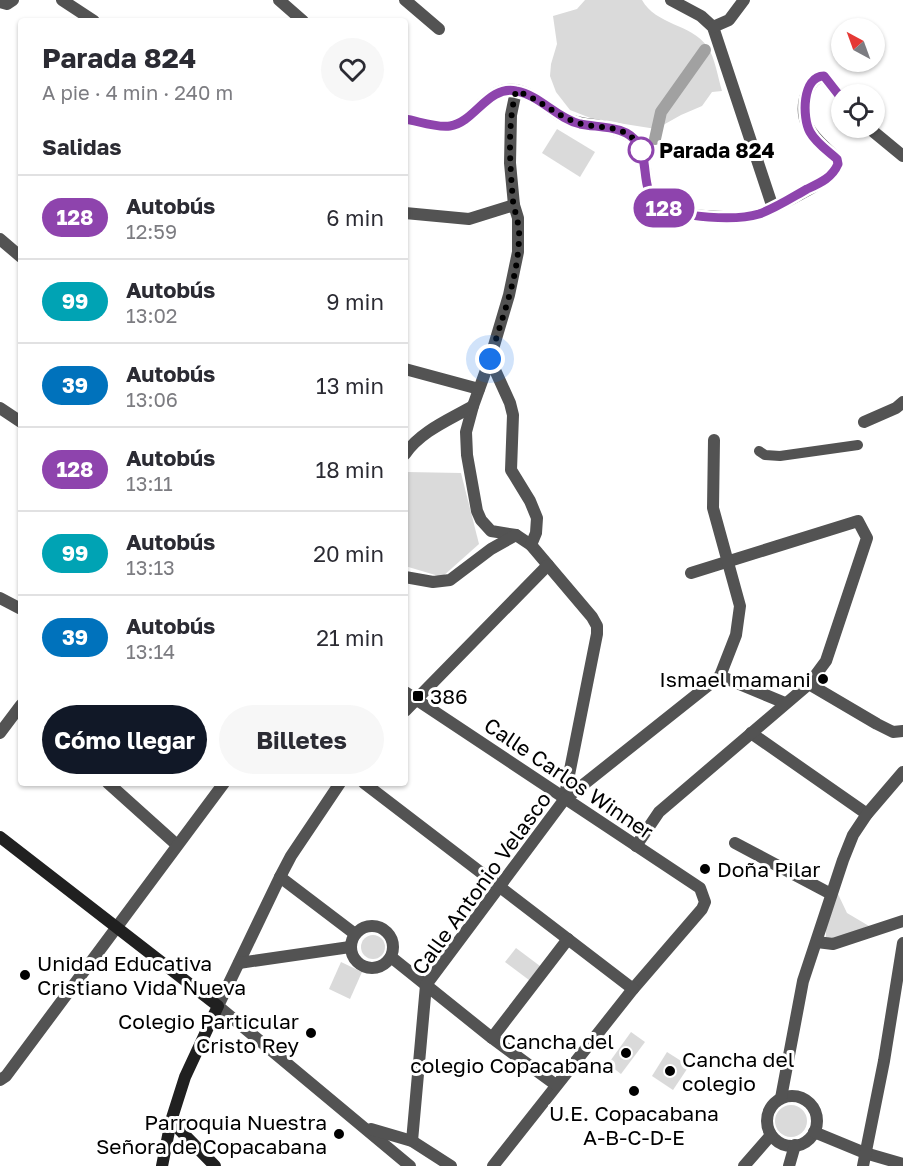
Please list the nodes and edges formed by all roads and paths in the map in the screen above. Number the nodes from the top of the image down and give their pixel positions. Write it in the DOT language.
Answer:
graph roads {
  1 [pos="13,0"];
  2 [pos="62,0"];
  3 [pos="279,0"];
  4 [pos="405,0"];
  5 [pos="671,0"];
  6 [pos="744,0"];
  7 [pos="0,2"];
  8 [pos="89,18"];
  9 [pos="300,18"];
  10 [pos="713,27"];
  11 [pos="439,29"];
  12 [pos="831,85"];
  13 [pos="516,91"];
  14 [pos="408,119"];
  15 [pos="880,138"];
  16 [pos="903,156"];
  17 [pos="514,204"];
  18 [pos="773,208"];
  19 [pos="408,213"];
  20 [pos="0,239"];
  21 [pos="18,254"];
  22 [pos="490,359"];
  23 [pos="408,370"];
  24 [pos="479,389"];
  25 [pos="903,402"];
  26 [pos="473,406"];
  27 [pos="0,408"];
  28 [pos="18,420"];
  29 [pos="864,422"];
  30 [pos="714,440"];
  31 [pos="858,445"];
  32 [pos="408,450"];
  33 [pos="759,451"];
  34 [pos="516,535"];
  35 [pos="531,546"];
  36 [pos="548,566"];
  37 [pos="691,573"];
  38 [pos="408,578"];
  39 [pos="0,598"];
  40 [pos="18,607"];
  41 [pos="720,676"];
  42 [pos="809,684"];
  43 [pos="411,695"];
  44 [pos="785,703"];
  45 [pos="18,710"];
  46 [pos="903,731"];
  47 [pos="0,733"];
  48 [pos="751,733"];
  49 [pos="903,772"];
  50 [pos="111,786"];
  51 [pos="222,786"];
  52 [pos="338,786"];
  53 [pos="368,786"];
  54 [pos="564,800"];
  55 [pos="867,814"];
  56 [pos="0,837"];
  57 [pos="735,843"];
  58 [pos="177,845"];
  59 [pos="636,846"];
  60 [pos="280,876"];
  61 [pos="500,887"];
  62 [pos="831,894"];
  63 [pos="903,921"];
  64 [pos="117,929"];
  65 [pos="355,934"];
  66 [pos="568,939"];
  67 [pos="816,942"];
  68 [pos="903,943"];
  69 [pos="350,947"];
  70 [pos="391,957"];
  71 [pos="239,963"];
  72 [pos="426,985"];
  73 [pos="633,989"];
  74 [pos="218,1006"];
  75 [pos="492,1038"];
  76 [pos="0,1080"];
  77 [pos="556,1085"];
  78 [pos="781,1098"];
  79 [pos="171,1121"];
  80 [pos="365,1128"];
  81 [pos="814,1132"];
  82 [pos="771,1135"];
  83 [pos="412,1141"];
  84 [pos="795,1145"];
  85 [pos="865,1152"];
  86 [pos="903,1164"];
  87 [pos="162,1166"];
  88 [pos="215,1166"];
  89 [pos="410,1166"];
  90 [pos="451,1166"];
  91 [pos="493,1166"];
  92 [pos="744,1166"];
  93 [pos="789,1166"];
  94 [pos="863,1166"];
  1 -- 7 [label="street"];
  2 -- 8 [label="street"];
  3 -- 9 [label="street"];
  4 -- 11 [label="street"];
  5 -- 10 [label="street"];
  6 -- 10 [label="street"];
  10 -- 18 [label="street"];
  12 -- 18 [label="street"];
  13 -- 14 [label="street"];
  13 -- 17 [label="street"];
  13 -- 18 [label="street"];
  15 -- 16 [label="street"];
  17 -- 19 [label="street"];
  17 -- 22 [label="street"];
  20 -- 21 [label="street"];
  22 -- 24 [label="street"];
  22 -- 35 [label="street"];
  23 -- 24 [label="street"];
  24 -- 26 [label="street"];
  25 -- 29 [label="street"];
  26 -- 32 [label="street"];
  26 -- 34 [label="street"];
  27 -- 28 [label="street"];
  30 -- 41 [label="street"];
  31 -- 33 [label="street"];
  34 -- 35 [label="street"];
  34 -- 38 [label="street"];
  35 -- 36 [label="street"];
  36 -- 43 [label="street"];
  36 -- 54 [label="street"];
  37 -- 42 [label="street"];
  39 -- 40 [label="street"];
  41 -- 44 [label="street"];
  41 -- 54 [label="street, Calle Antonio Velasco"];
  42 -- 44 [label="street"];
  42 -- 46 [label="street"];
  43 -- 54 [label="street, Calle Carlos Winner"];
  44 -- 48 [label="street"];
  45 -- 47 [label="street"];
  48 -- 55 [label="street"];
  48 -- 59 [label="street"];
  49 -- 55 [label="street"];
  50 -- 58 [label="street"];
  51 -- 58 [label="street"];
  52 -- 60 [label="street"];
  53 -- 61 [label="street"];
  54 -- 59 [label="street, Calle Carlos Winner"];
  54 -- 61 [label="street, Calle Antonio Velasco"];
  55 -- 62 [label="street"];
  56 -- 64 [label="main road"];
  57 -- 62 [label="street"];
  58 -- 64 [label="street"];
  59 -- 73 [label="street, Calle Carlos Winner"];
  60 -- 65 [label="street"];
  60 -- 71 [label="street"];
  61 -- 66 [label="street"];
  61 -- 72 [label="street, Calle Antonio Velasco"];
  62 -- 67 [label="street"];
  63 -- 67 [label="street"];
  64 -- 74 [label="main road"];
  64 -- 76 [label="street"];
  65 -- 69 [label="street"];
  65 -- 70 [label="street"];
  66 -- 73 [label="street"];
  66 -- 75 [label="street"];
  67 -- 78 [label="street"];
  68 -- 85 [label="street"];
  69 -- 70 [label="street"];
  69 -- 71 [label="street"];
  70 -- 72 [label="street"];
  71 -- 74 [label="street"];
  72 -- 75 [label="street"];
  72 -- 83 [label="street, Calle Antonio Velasco"];
  73 -- 77 [label="street"];
  74 -- 79 [label="main road"];
  74 -- 80 [label="street"];
  75 -- 77 [label="street"];
  77 -- 91 [label="street"];
  78 -- 81 [label="street"];
  78 -- 82 [label="street"];
  79 -- 87 [label="main road"];
  79 -- 88 [label="main road"];
  80 -- 83 [label="street"];
  80 -- 89 [label="street"];
  81 -- 84 [label="street"];
  81 -- 85 [label="street"];
  82 -- 84 [label="street"];
  82 -- 92 [label="street"];
  83 -- 90 [label="street"];
  84 -- 93 [label="street"];
  85 -- 86 [label="street"];
  85 -- 94 [label="street"];
}
